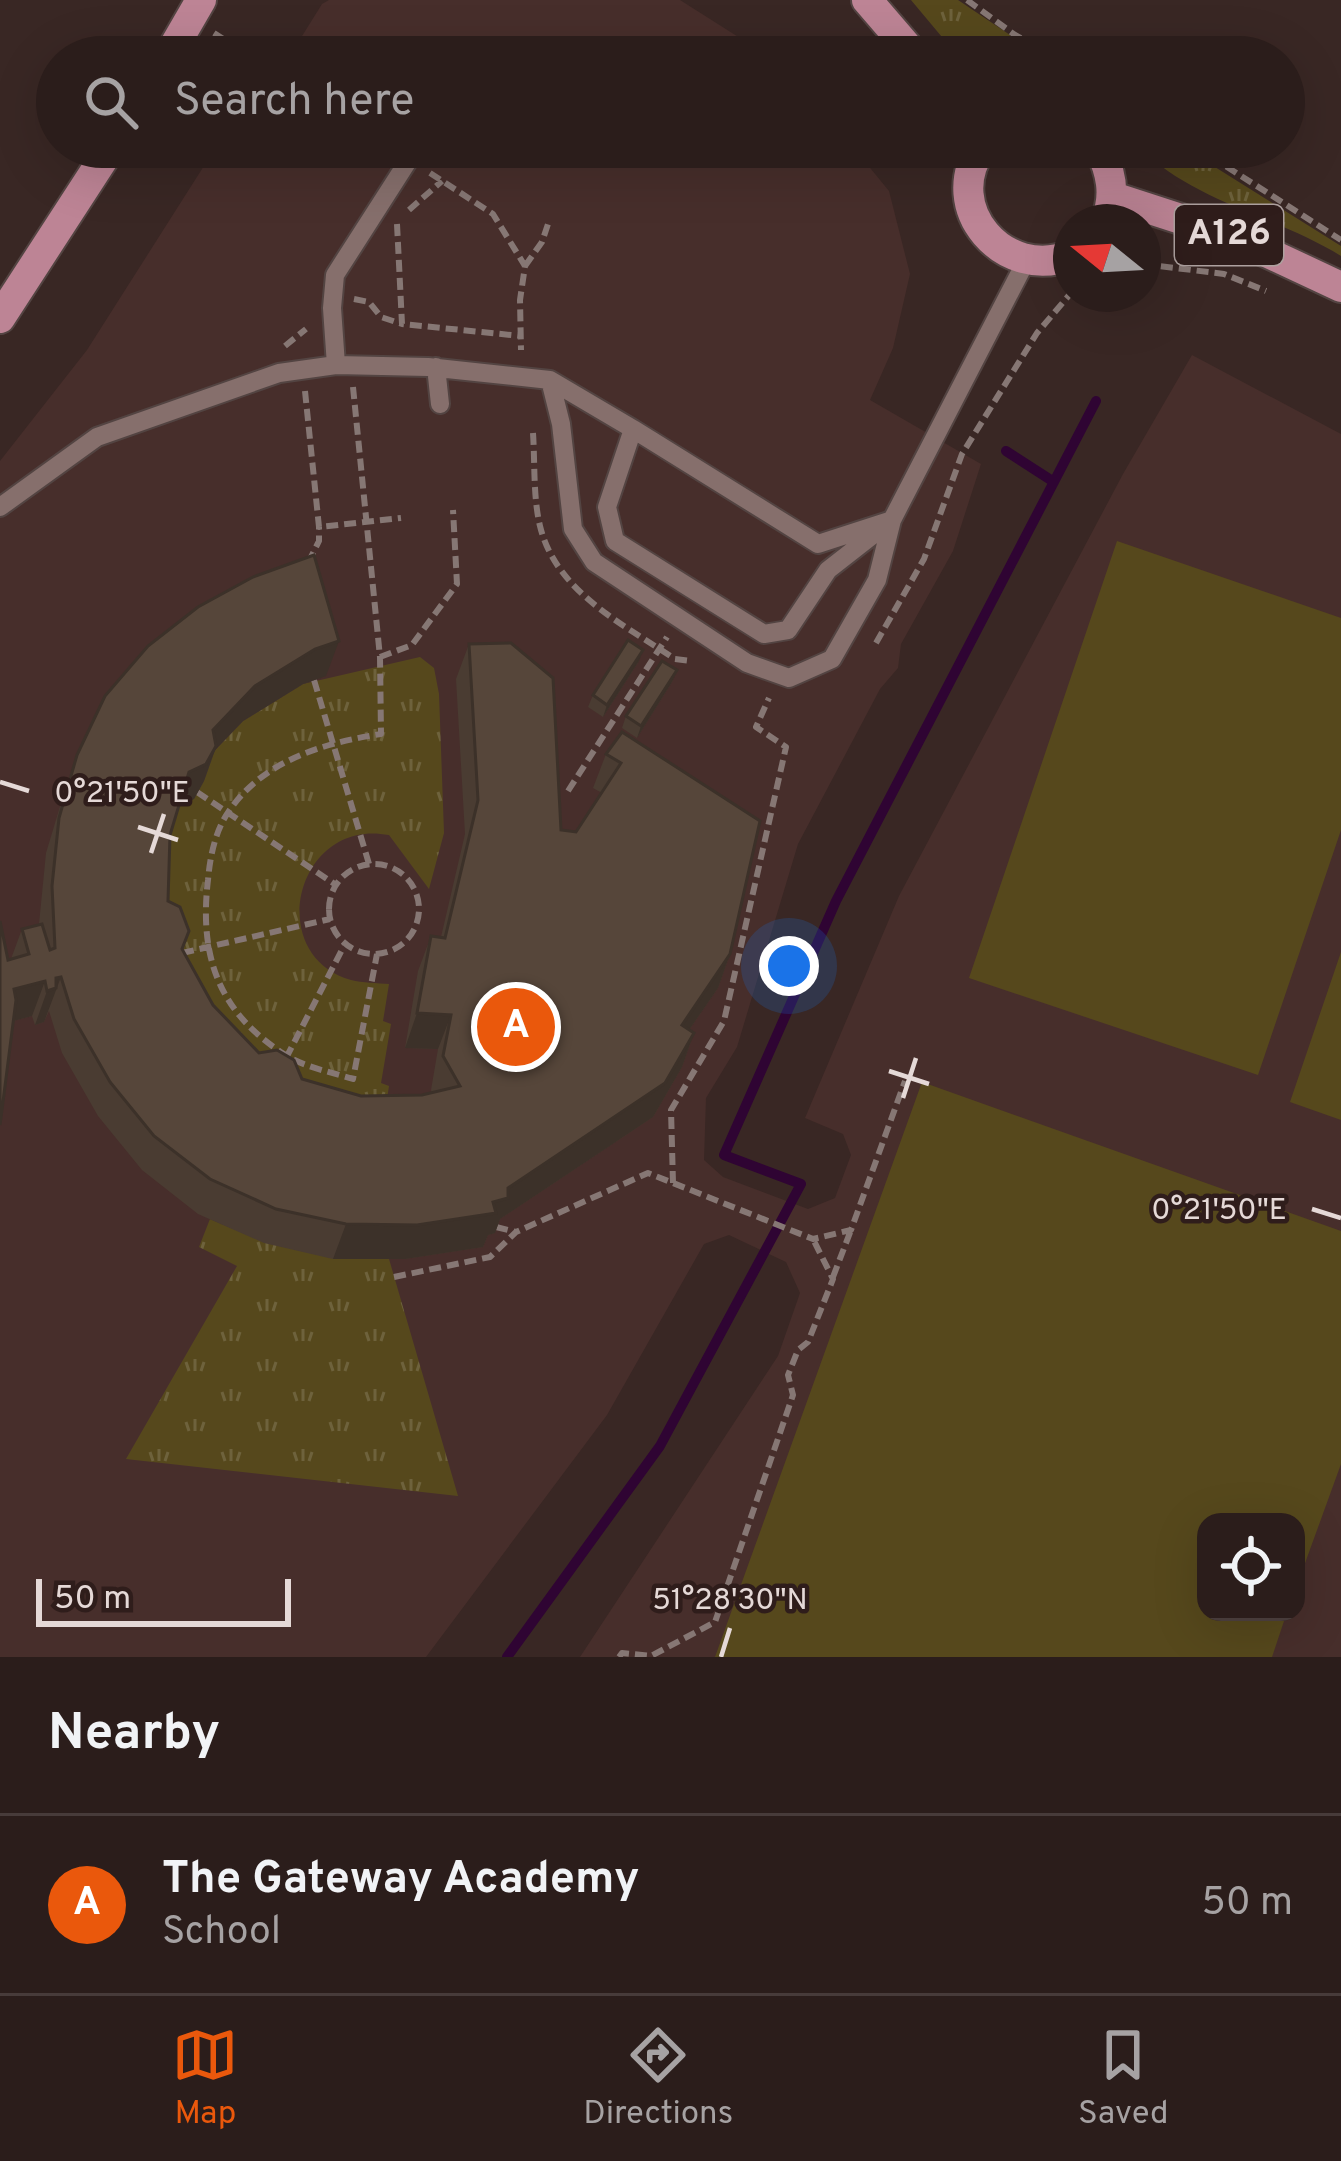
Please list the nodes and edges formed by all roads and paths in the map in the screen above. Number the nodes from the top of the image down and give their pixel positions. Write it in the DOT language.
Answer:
graph roads {
  1 [pos="867,0"];
  2 [pos="967,0"];
  3 [pos="203,13"];
  4 [pos="228,36"];
  5 [pos="898,36"];
  6 [pos="1018,36"];
  7 [pos="96,168"];
  8 [pos="404,168"];
  9 [pos="972,168"];
  10 [pos="1109,168"];
  11 [pos="1229,168"];
  12 [pos="442,181"];
  13 [pos="1109,204"];
  14 [pos="549,221"];
  15 [pos="1161,221"];
  16 [pos="1341,240"];
  17 [pos="1053,260"];
  18 [pos="1026,261"];
  19 [pos="525,266"];
  20 [pos="1161,266"];
  21 [pos="1341,287"];
  22 [pos="1271,292"];
  23 [pos="333,296"];
  24 [pos="6,298"];
  25 [pos="1055,312"];
  26 [pos="402,324"];
  27 [pos="520,336"];
  28 [pos="344,365"];
  29 [pos="436,368"];
  30 [pos="298,371"];
  31 [pos="550,380"];
  32 [pos="440,404"];
  33 [pos="633,429"];
  34 [pos="0,507"];
  35 [pos="453,510"];
  36 [pos="401,518"];
  37 [pos="892,520"];
  38 [pos="366,521"];
  39 [pos="319,527"];
  40 [pos="301,577"];
  41 [pos="679,618"];
  42 [pos="876,644"];
  43 [pos="380,657"];
  44 [pos="780,675"];
  45 [pos="314,680"];
  46 [pos="332,742"];
  47 [pos="568,791"];
  48 [pos="197,792"];
  49 [pos="228,812"];
  50 [pos="369,864"];
  51 [pos="336,885"];
  52 [pos="330,919"];
  53 [pos="345,944"];
  54 [pos="205,948"];
  55 [pos="377,954"];
  56 [pos="173,955"];
  57 [pos="287,1057"];
  58 [pos="280,1070"];
  59 [pos="905,1081"];
  60 [pos="673,1183"];
  61 [pos="496,1228"];
  62 [pos="851,1230"];
  63 [pos="516,1232"];
  64 [pos="813,1239"];
  65 [pos="394,1277"];
  66 [pos="833,1279"];
  67 [pos="619,1657"];
  1 -- 5 [label="main road"];
  2 -- 6 [label="path"];
  3 -- 4 [label="path"];
  7 -- 24 [label="main road"];
  8 -- 23 [label="lane"];
  9 -- 18 [label="main road"];
  10 -- 13 [label="main road"];
  11 -- 16 [label="path"];
  12 -- 26 [label="path"];
  14 -- 19 [label="path"];
  15 -- 21 [label="main road, A126"];
  17 -- 18 [label="main road"];
  18 -- 37 [label="lane"];
  20 -- 22 [label="path"];
  23 -- 26 [label="path"];
  23 -- 28 [label="lane"];
  23 -- 30 [label="path"];
  25 -- 42 [label="path"];
  26 -- 27 [label="path"];
  28 -- 29 [label="lane"];
  28 -- 30 [label="lane"];
  28 -- 38 [label="path"];
  29 -- 31 [label="lane"];
  29 -- 32 [label="lane"];
  30 -- 34 [label="lane"];
  30 -- 39 [label="path"];
  31 -- 33 [label="lane"];
  31 -- 41 [label="lane"];
  33 -- 37 [label="lane"];
  33 -- 37 [label="lane"];
  35 -- 43 [label="path"];
  36 -- 38 [label="path"];
  37 -- 44 [label="lane"];
  38 -- 39 [label="path"];
  38 -- 43 [label="path"];
  39 -- 40 [label="path"];
  41 -- 44 [label="lane"];
  41 -- 47 [label="path"];
  43 -- 46 [label="path"];
  44 -- 60 [label="path"];
  45 -- 46 [label="path"];
  46 -- 49 [label="path"];
  46 -- 50 [label="path"];
  48 -- 49 [label="path"];
  49 -- 51 [label="path"];
  49 -- 54 [label="path"];
  50 -- 51 [label="path"];
  50 -- 55 [label="path"];
  51 -- 52 [label="path"];
  52 -- 53 [label="path"];
  52 -- 54 [label="path"];
  53 -- 55 [label="path"];
  53 -- 57 [label="path"];
  54 -- 56 [label="path"];
  54 -- 57 [label="path"];
  55 -- 57 [label="path"];
  57 -- 58 [label="path"];
  59 -- 62 [label="path"];
  60 -- 63 [label="path"];
  60 -- 64 [label="path"];
  61 -- 63 [label="path"];
  62 -- 64 [label="path"];
  62 -- 66 [label="path"];
  63 -- 65 [label="path"];
  64 -- 66 [label="path"];
  66 -- 67 [label="path"];
}
